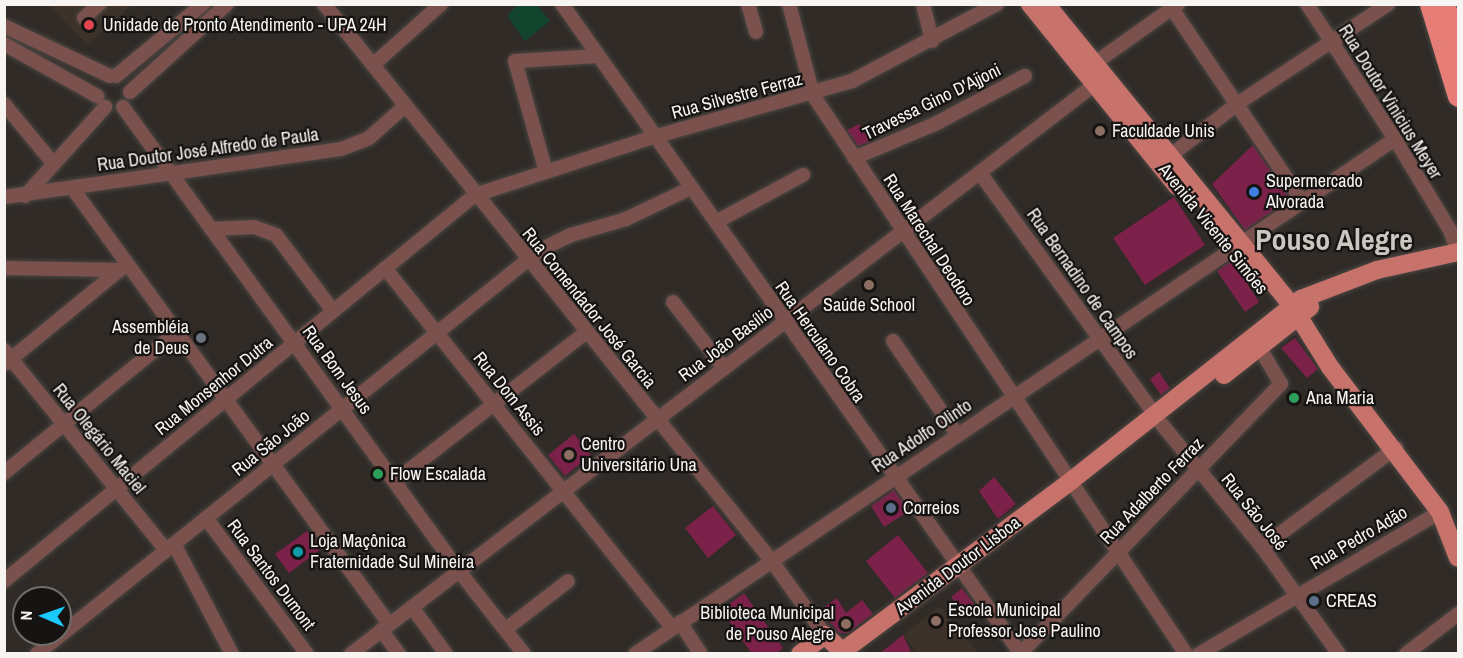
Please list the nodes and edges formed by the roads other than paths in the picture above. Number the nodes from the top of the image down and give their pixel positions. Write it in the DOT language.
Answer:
graph roads {
  1 [pos="99,4"];
  2 [pos="203,4"];
  3 [pos="227,4"];
  4 [pos="324,4"];
  5 [pos="441,4"];
  6 [pos="562,4"];
  7 [pos="748,4"];
  8 [pos="789,4"];
  9 [pos="923,4"];
  10 [pos="997,4"];
  11 [pos="1030,4"];
  12 [pos="1046,4"];
  13 [pos="1307,4"];
  14 [pos="1388,4"];
  15 [pos="1430,4"];
  16 [pos="1444,4"];
  17 [pos="1173,6"];
  18 [pos="84,18"];
  19 [pos="4,26"];
  20 [pos="756,32"];
  21 [pos="1330,40"];
  22 [pos="932,41"];
  23 [pos="4,44"];
  24 [pos="1458,46"];
  25 [pos="598,56"];
  26 [pos="1095,63"];
  27 [pos="374,64"];
  28 [pos="1454,68"];
  29 [pos="113,76"];
  30 [pos="1025,76"];
  31 [pos="1094,85"];
  32 [pos="130,92"];
  33 [pos="813,95"];
  34 [pos="1458,96"];
  35 [pos="101,102"];
  36 [pos="4,104"];
  37 [pos="1237,104"];
  38 [pos="123,107"];
  39 [pos="404,107"];
  40 [pos="653,137"];
  41 [pos="1395,139"];
  42 [pos="1170,156"];
  43 [pos="854,158"];
  44 [pos="53,163"];
  45 [pos="169,172"];
  46 [pos="546,172"];
  47 [pos="980,173"];
  48 [pos="803,175"];
  49 [pos="691,188"];
  50 [pos="73,189"];
  51 [pos="25,195"];
  52 [pos="475,195"];
  53 [pos="4,197"];
  54 [pos="1301,200"];
  55 [pos="716,222"];
  56 [pos="211,229"];
  57 [pos="901,232"];
  58 [pos="1235,247"];
  59 [pos="1458,257"];
  60 [pos="528,261"];
  61 [pos="124,267"];
  62 [pos="4,268"];
  63 [pos="386,268"];
  64 [pos="673,302"];
  65 [pos="333,311"];
  66 [pos="1291,315"];
  67 [pos="784,322"];
  68 [pos="177,332"];
  69 [pos="437,333"];
  70 [pos="585,333"];
  71 [pos="1097,340"];
  72 [pos="893,341"];
  73 [pos="1257,342"];
  74 [pos="295,343"];
  75 [pos="7,357"];
  76 [pos="724,368"];
  77 [pos="1012,397"];
  78 [pos="226,399"];
  79 [pos="494,404"];
  80 [pos="343,409"];
  81 [pos="1157,419"];
  82 [pos="655,420"];
  83 [pos="64,424"];
  84 [pos="957,434"];
  85 [pos="1396,448"];
  86 [pos="273,464"];
  87 [pos="1197,470"];
  88 [pos="4,473"];
  89 [pos="893,477"];
  90 [pos="394,481"];
  91 [pos="1075,484"];
  92 [pos="117,489"];
  93 [pos="563,491"];
  94 [pos="1440,512"];
  95 [pos="206,518"];
  96 [pos="170,547"];
  97 [pos="1262,547"];
  98 [pos="1118,552"];
  99 [pos="1458,558"];
  100 [pos="771,560"];
  101 [pos="459,571"];
  102 [pos="960,572"];
  103 [pos="4,581"];
  104 [pos="568,581"];
  105 [pos="1296,595"];
  106 [pos="412,607"];
  107 [pos="1458,614"];
  108 [pos="676,625"];
  109 [pos="385,627"];
  110 [pos="506,629"];
  111 [pos="825,635"];
  112 [pos="55,648"];
  113 [pos="1424,649"];
  114 [pos="850,653"];
  115 [pos="1021,653"];
  116 [pos="1200,653"];
  117 [pos="37,654"];
  118 [pos="232,654"];
  119 [pos="307,654"];
  120 [pos="351,654"];
  121 [pos="399,654"];
  122 [pos="446,654"];
  123 [pos="524,654"];
  124 [pos="635,654"];
  125 [pos="701,654"];
  126 [pos="800,654"];
  127 [pos="1186,654"];
  128 [pos="1339,654"];
  129 [pos="1406,654"];
  1 -- 18 [label="street"];
  2 -- 29 [label="street"];
  3 -- 32 [label="street"];
  4 -- 27 [label="street, Rua Comendador José Garcia"];
  5 -- 27 [label="street"];
  6 -- 25 [label="street, Rua Herculano Cobra"];
  7 -- 20 [label="street"];
  8 -- 33 [label="street, Rua Marechal Deodoro"];
  9 -- 22 [label="street"];
  10 -- 22 [label="street, Rua Silvestre Ferraz"];
  11 -- 31 [label="main road, Avenida Vicente Simões"];
  12 -- 26 [label="main road, Avenida Vicente Simões"];
  13 -- 21 [label="street, Rua Doutor Vinicius Meyer"];
  14 -- 21 [label="street"];
  15 -- 28 [label="highway"];
  16 -- 24 [label="highway"];
  17 -- 26 [label="street"];
  17 -- 37 [label="street"];
  19 -- 29 [label="street"];
  21 -- 37 [label="street"];
  21 -- 41 [label="street, Rua Doutor Vinicius Meyer"];
  22 -- 33 [label="street, Rua Silvestre Ferraz"];
  23 -- 35 [label="street"];
  25 -- 40 [label="street, Rua Herculano Cobra"];
  25 -- 46 [label="street"];
  26 -- 42 [label="main road, Avenida Vicente Simões"];
  27 -- 39 [label="street, Rua Comendador José Garcia"];
  28 -- 34 [label="highway"];
  29 -- 32 [label="street"];
  29 -- 35 [label="street"];
  30 -- 43 [label="street, Travessa Gino D'Ajjoni"];
  31 -- 47 [label="street, Rua João Basílio"];
  31 -- 58 [label="main road, Avenida Vicente Simões"];
  32 -- 38 [label="street"];
  33 -- 40 [label="street, Rua Silvestre Ferraz"];
  33 -- 43 [label="street, Rua Marechal Deodoro"];
  35 -- 38 [label="street"];
  35 -- 44 [label="street"];
  36 -- 44 [label="street"];
  37 -- 42 [label="street"];
  37 -- 54 [label="street"];
  38 -- 45 [label="street, Rua Bom Jesus"];
  39 -- 45 [label="street, Rua Doutor José Alfredo de Paula"];
  39 -- 52 [label="street, Rua Comendador José Garcia"];
  40 -- 46 [label="street, Rua Silvestre Ferraz"];
  40 -- 49 [label="street, Rua Herculano Cobra"];
  41 -- 54 [label="street, Rua Adolfo Olinto"];
  41 -- 59 [label="street, Rua Doutor Vinicius Meyer"];
  42 -- 58 [label="main road, Avenida Vicente Simões"];
  43 -- 57 [label="street, Rua Marechal Deodoro"];
  44 -- 51 [label="street"];
  45 -- 50 [label="street, Rua Doutor José Alfredo de Paula"];
  45 -- 56 [label="street, Rua Bom Jesus"];
  46 -- 52 [label="street, Rua Silvestre Ferraz"];
  47 -- 57 [label="street, Rua João Basílio"];
  47 -- 71 [label="street, Rua Bernadino de Campos"];
  48 -- 55 [label="street"];
  49 -- 55 [label="street, Rua Herculano Cobra"];
  49 -- 60 [label="street, Rua São João"];
  50 -- 51 [label="street, Rua Doutor José Alfredo de Paula"];
  50 -- 61 [label="street"];
  51 -- 53 [label="street, Rua Doutor José Alfredo de Paula"];
  52 -- 60 [label="street, Rua Comendador José Garcia"];
  52 -- 63 [label="street, Rua Monsenhor Dutra"];
  54 -- 58 [label="street, Rua Adolfo Olinto"];
  55 -- 67 [label="street, Rua Herculano Cobra"];
  56 -- 65 [label="street"];
  56 -- 74 [label="street, Rua Bom Jesus"];
  57 -- 67 [label="street, Rua João Basílio"];
  57 -- 77 [label="street, Rua Marechal Deodoro"];
  58 -- 66 [label="main road, Avenida Vicente Simões"];
  58 -- 71 [label="street, Rua Adolfo Olinto"];
  59 -- 66 [label="main road, Avenida Doutor Lisboa"];
  60 -- 69 [label="street, Rua São João"];
  60 -- 70 [label="street, Rua Comendador José Garcia"];
  61 -- 62 [label="street"];
  61 -- 68 [label="street"];
  61 -- 75 [label="street"];
  63 -- 65 [label="street, Rua Monsenhor Dutra"];
  63 -- 69 [label="street, Rua Dom Assis"];
  64 -- 76 [label="street"];
  65 -- 74 [label="street, Rua Monsenhor Dutra"];
  66 -- 73 [label="main road, Avenida Doutor Lisboa"];
  66 -- 85 [label="main road, Avenida Vicente Simões"];
  67 -- 76 [label="street, Rua João Basílio"];
  67 -- 89 [label="street, Rua Herculano Cobra"];
  68 -- 78 [label="street"];
  68 -- 83 [label="street"];
  69 -- 79 [label="street, Rua Dom Assis"];
  69 -- 80 [label="street, Rua São João"];
  70 -- 79 [label="street"];
  70 -- 82 [label="street, Rua Comendador José Garcia"];
  71 -- 77 [label="street, Rua Adolfo Olinto"];
  71 -- 81 [label="street, Rua Bernadino de Campos"];
  72 -- 84 [label="street"];
  73 -- 81 [label="main road, Avenida Doutor Lisboa"];
  73 -- 87 [label="street, Rua Adalberto Ferraz"];
  74 -- 78 [label="street, Rua Monsenhor Dutra"];
  74 -- 80 [label="street, Rua Bom Jesus"];
  75 -- 83 [label="street, Rua Olegário Maciel"];
  76 -- 82 [label="street, Rua João Basílio"];
  77 -- 84 [label="street, Rua Adolfo Olinto"];
  77 -- 91 [label="street, Rua Marechal Deodoro"];
  78 -- 86 [label="street"];
  78 -- 92 [label="street, Rua Monsenhor Dutra"];
  79 -- 90 [label="street"];
  79 -- 93 [label="street, Rua Dom Assis"];
  80 -- 86 [label="street, Rua São João"];
  80 -- 90 [label="street, Rua Bom Jesus"];
  81 -- 87 [label="street, Rua São José"];
  81 -- 91 [label="main road, Avenida Doutor Lisboa"];
  82 -- 93 [label="street, Rua João Basílio"];
  82 -- 100 [label="street, Rua Comendador José Garcia"];
  83 -- 88 [label="street"];
  83 -- 92 [label="street, Rua Olegário Maciel"];
  84 -- 89 [label="street, Rua Adolfo Olinto"];
  85 -- 94 [label="main road, Avenida Vicente Simões"];
  85 -- 97 [label="street"];
  86 -- 95 [label="street, Rua São João"];
  86 -- 109 [label="street"];
  87 -- 97 [label="street, Rua São José"];
  87 -- 98 [label="street, Rua Adalberto Ferraz"];
  89 -- 100 [label="street, Rua Adolfo Olinto"];
  89 -- 102 [label="street, Rua Herculano Cobra"];
  90 -- 101 [label="street, Rua Bom Jesus"];
  91 -- 98 [label="street, Rua Marechal Deodoro"];
  91 -- 102 [label="main road, Avenida Doutor Lisboa"];
  92 -- 96 [label="street, Rua Olegário Maciel"];
  92 -- 103 [label="street, Rua Monsenhor Dutra"];
  93 -- 101 [label="street, Rua João Basílio"];
  93 -- 108 [label="street, Rua Dom Assis"];
  94 -- 99 [label="main road, Avenida Vicente Simões"];
  94 -- 105 [label="street, Rua Pedro Adão"];
  95 -- 96 [label="street, Rua São João"];
  95 -- 119 [label="street, Rua Santos Dumont"];
  96 -- 112 [label="street, Rua São João"];
  96 -- 118 [label="street, Rua Olegário Maciel"];
  97 -- 105 [label="street, Rua São José"];
  98 -- 115 [label="street, Rua Adalberto Ferraz"];
  98 -- 127 [label="street, Rua Marechal Deodoro"];
  100 -- 108 [label="street, Rua Adolfo Olinto"];
  100 -- 111 [label="street, Rua Comendador José Garcia"];
  101 -- 106 [label="street, Rua João Basílio"];
  101 -- 110 [label="street, Rua Bom Jesus"];
  102 -- 114 [label="main road, Avenida Doutor Lisboa"];
  102 -- 115 [label="street, Rua Herculano Cobra"];
  104 -- 110 [label="street"];
  105 -- 116 [label="street, Rua Pedro Adão"];
  105 -- 128 [label="street, Rua São José"];
  106 -- 109 [label="street, Rua João Basílio"];
  106 -- 122 [label="street"];
  107 -- 113 [label="street"];
  108 -- 124 [label="street, Rua Adolfo Olinto"];
  108 -- 125 [label="street, Rua Dom Assis"];
  109 -- 120 [label="street, Rua João Basílio"];
  109 -- 121 [label="street"];
  110 -- 123 [label="street, Rua Bom Jesus"];
  111 -- 114 [label="main road"];
  111 -- 126 [label="main road"];
  112 -- 117 [label="street, Rua São João"];
  113 -- 129 [label="street"];
}
